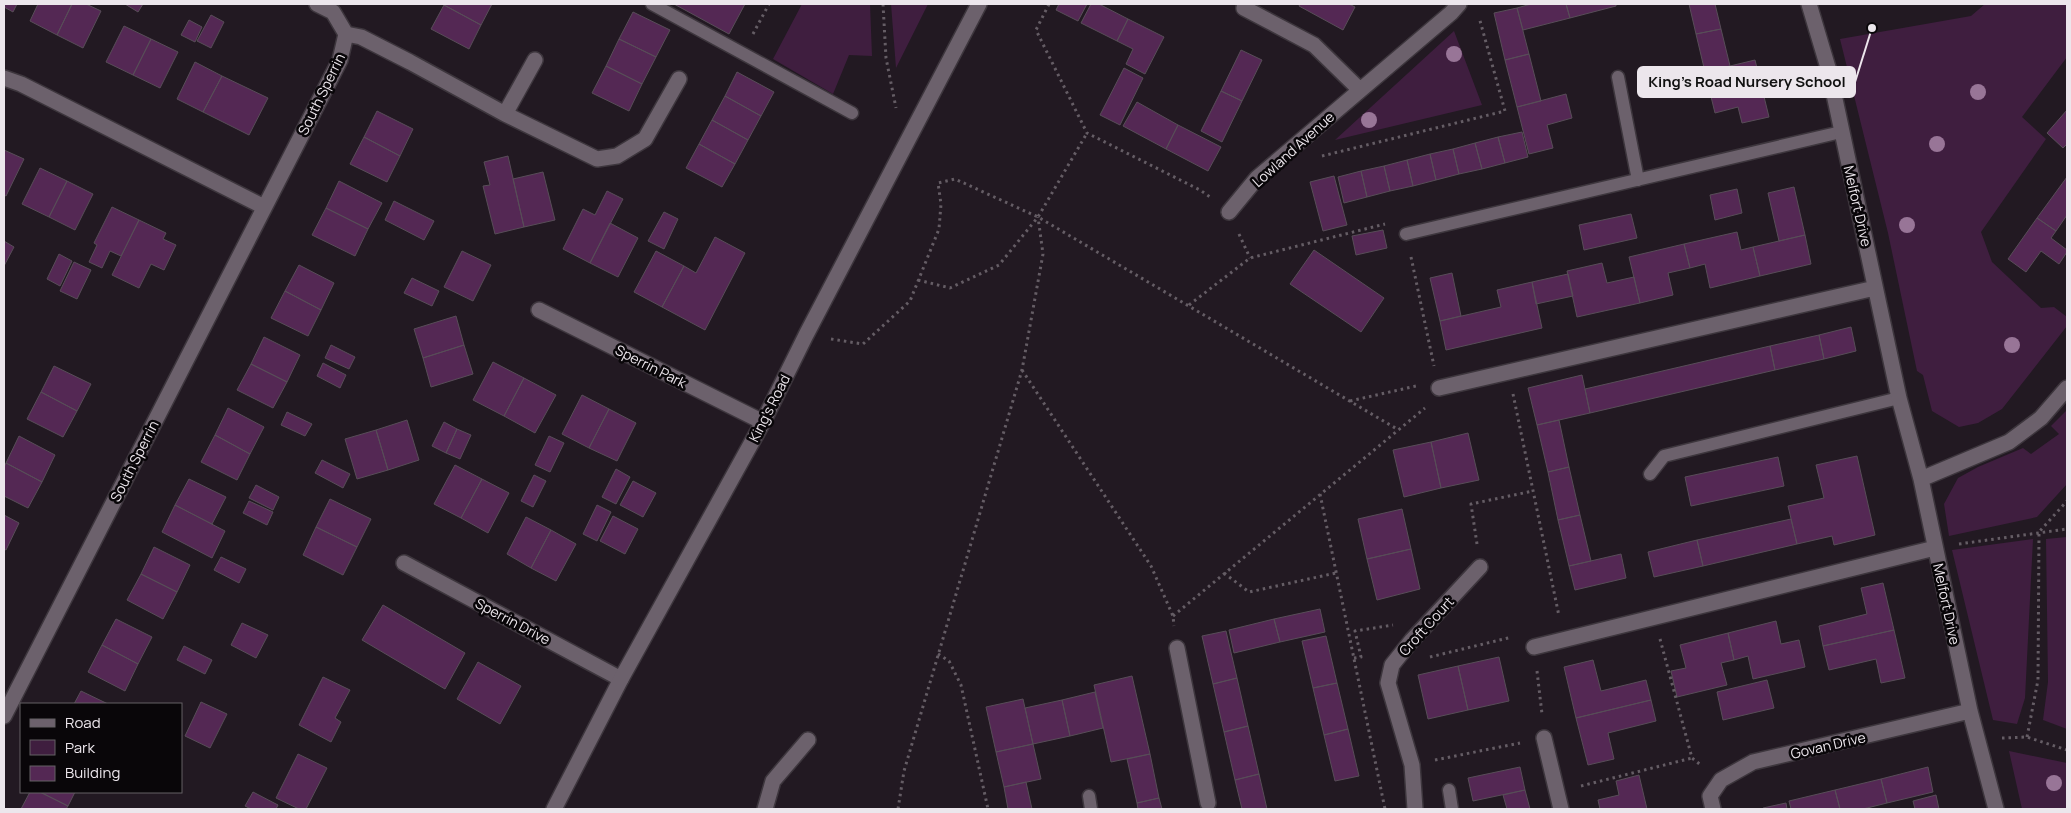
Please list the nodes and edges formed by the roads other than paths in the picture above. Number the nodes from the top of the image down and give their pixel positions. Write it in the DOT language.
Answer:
graph roads {
  1 [pos="317,4"];
  2 [pos="652,4"];
  3 [pos="979,4"];
  4 [pos="1245,4"];
  5 [pos="1459,4"];
  6 [pos="1809,4"];
  7 [pos="346,34"];
  8 [pos="535,60"];
  9 [pos="1618,76"];
  10 [pos="4,78"];
  11 [pos="679,79"];
  12 [pos="1360,90"];
  13 [pos="852,113"];
  14 [pos="505,114"];
  15 [pos="1841,132"];
  16 [pos="1638,180"];
  17 [pos="264,207"];
  18 [pos="1229,212"];
  19 [pos="1406,234"];
  20 [pos="1876,288"];
  21 [pos="539,310"];
  22 [pos="1439,388"];
  23 [pos="2067,388"];
  24 [pos="1899,398"];
  25 [pos="763,422"];
  26 [pos="1650,474"];
  27 [pos="1920,479"];
  28 [pos="1935,548"];
  29 [pos="404,563"];
  30 [pos="1480,567"];
  31 [pos="1534,647"];
  32 [pos="1178,648"];
  33 [pos="621,679"];
  34 [pos="1970,711"];
  35 [pos="4,716"];
  36 [pos="1544,738"];
  37 [pos="808,740"];
  38 [pos="1449,790"];
  39 [pos="1089,796"];
  40 [pos="1208,803"];
  41 [pos="554,809"];
  42 [pos="765,809"];
  43 [pos="1091,809"];
  44 [pos="1415,809"];
  45 [pos="1452,809"];
  46 [pos="1560,809"];
  47 [pos="1713,809"];
  48 [pos="1996,809"];
  1 -- 7 [label="street"];
  2 -- 13 [label="lane"];
  3 -- 25 [label="street, King's Road"];
  4 -- 12 [label="street"];
  5 -- 12 [label="street, Lowland Avenue"];
  6 -- 15 [label="street, Melfort Drive"];
  7 -- 14 [label="street"];
  7 -- 17 [label="street, South Sperrin"];
  8 -- 14 [label="street"];
  9 -- 16 [label="lane"];
  10 -- 17 [label="street"];
  11 -- 14 [label="street"];
  12 -- 18 [label="street, Lowland Avenue"];
  15 -- 16 [label="lane"];
  15 -- 20 [label="street, Melfort Drive"];
  16 -- 19 [label="lane"];
  17 -- 35 [label="street, South Sperrin"];
  20 -- 22 [label="street"];
  20 -- 24 [label="street, Melfort Drive"];
  21 -- 25 [label="street, Sperrin Park"];
  23 -- 27 [label="street"];
  24 -- 26 [label="lane"];
  24 -- 27 [label="street, Melfort Drive"];
  25 -- 33 [label="street, King's Road"];
  27 -- 28 [label="street, Melfort Drive"];
  28 -- 31 [label="street"];
  28 -- 34 [label="street, Melfort Drive"];
  29 -- 33 [label="street, Sperrin Drive"];
  30 -- 44 [label="street, Croft Court"];
  32 -- 40 [label="street"];
  33 -- 41 [label="street, King's Road"];
  34 -- 47 [label="street, Govan Drive"];
  34 -- 48 [label="street, Melfort Drive"];
  36 -- 46 [label="street"];
  37 -- 42 [label="street"];
  38 -- 45 [label="lane"];
  39 -- 43 [label="lane"];
}
